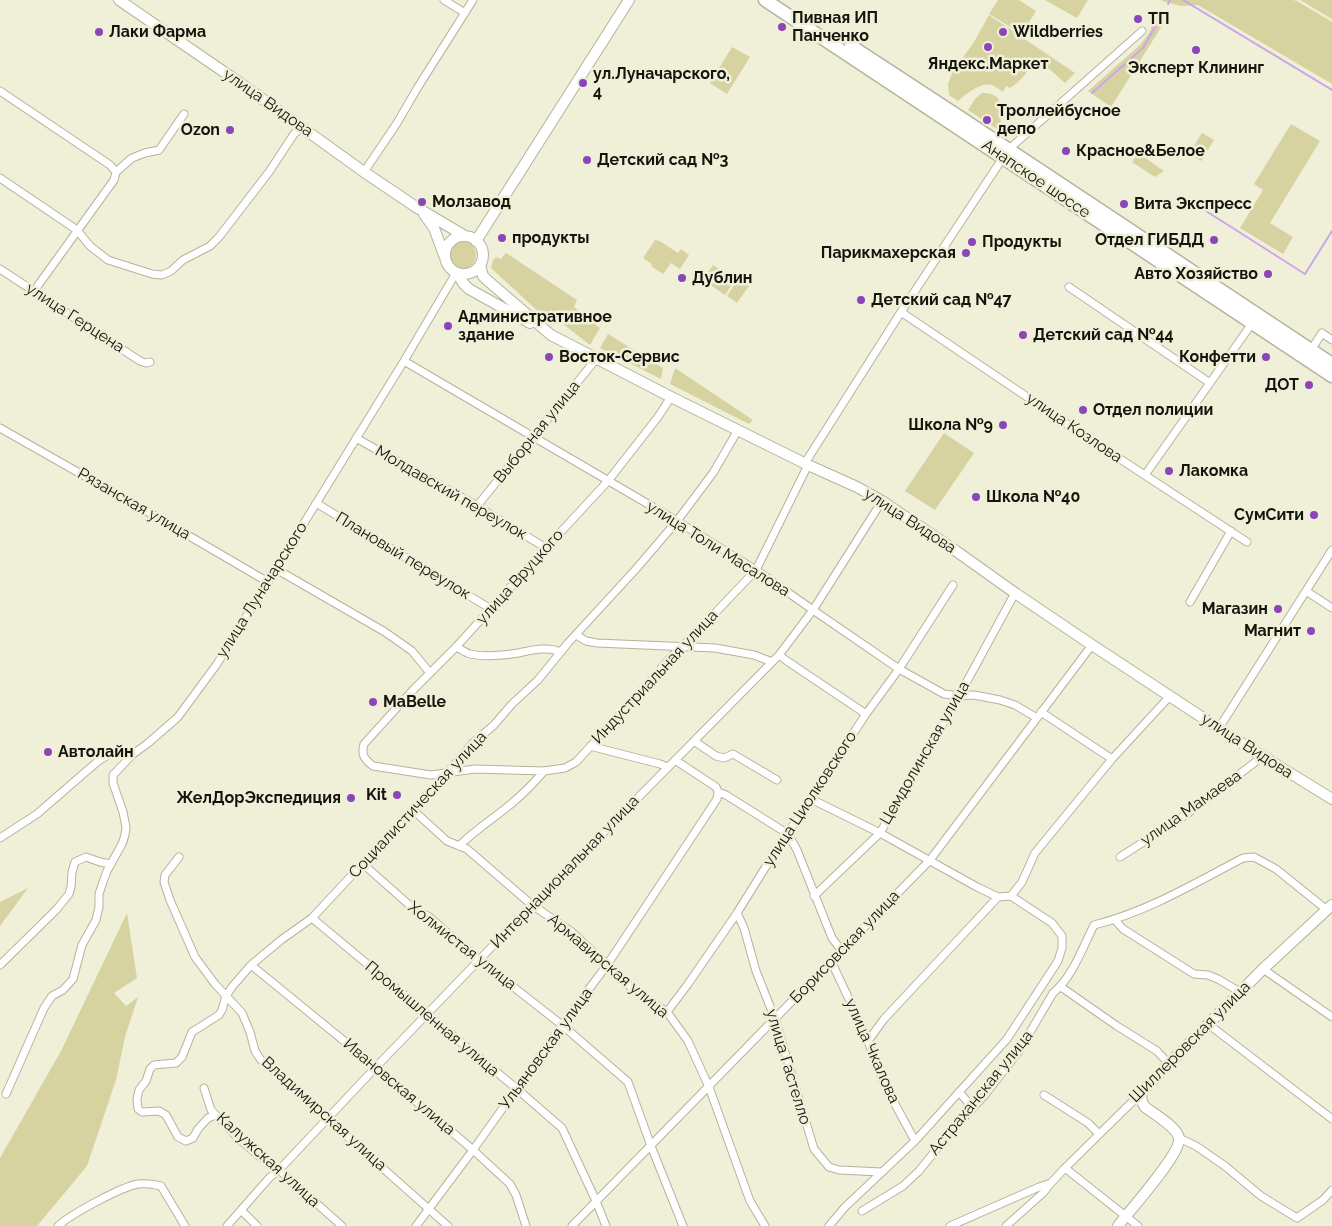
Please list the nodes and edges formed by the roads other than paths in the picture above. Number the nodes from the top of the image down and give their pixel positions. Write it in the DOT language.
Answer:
graph roads {
  1 [pos="119,0"];
  2 [pos="444,0"];
  3 [pos="473,0"];
  4 [pos="630,0"];
  5 [pos="765,0"];
  6 [pos="780,0"];
  7 [pos="465,13"];
  8 [pos="1142,31"];
  9 [pos="0,91"];
  10 [pos="184,114"];
  11 [pos="302,127"];
  12 [pos="1006,154"];
  13 [pos="116,172"];
  14 [pos="364,172"];
  15 [pos="0,178"];
  16 [pos="416,207"];
  17 [pos="77,230"];
  18 [pos="465,236"];
  19 [pos="476,241"];
  20 [pos="444,256"];
  21 [pos="480,265"];
  22 [pos="0,269"];
  23 [pos="457,273"];
  24 [pos="1069,287"];
  25 [pos="34,291"];
  26 [pos="901,312"];
  27 [pos="1254,319"];
  28 [pos="551,335"];
  29 [pos="1332,340"];
  30 [pos="1311,350"];
  31 [pos="597,358"];
  32 [pos="404,361"];
  33 [pos="150,362"];
  34 [pos="1332,364"];
  35 [pos="1332,376"];
  36 [pos="1210,382"];
  37 [pos="671,397"];
  38 [pos="0,428"];
  39 [pos="738,430"];
  40 [pos="356,438"];
  41 [pos="533,438"];
  42 [pos="807,464"];
  43 [pos="1145,475"];
  44 [pos="608,481"];
  45 [pos="882,502"];
  46 [pos="316,503"];
  47 [pos="478,506"];
  48 [pos="678,521"];
  49 [pos="1231,531"];
  50 [pos="1247,542"];
  51 [pos="546,548"];
  52 [pos="1332,550"];
  53 [pos="276,569"];
  54 [pos="756,570"];
  55 [pos="268,582"];
  56 [pos="953,585"];
  57 [pos="1306,591"];
  58 [pos="1015,593"];
  59 [pos="1190,602"];
  60 [pos="1332,608"];
  61 [pos="490,609"];
  62 [pos="813,610"];
  63 [pos="576,635"];
  64 [pos="1092,644"];
  65 [pos="456,647"];
  66 [pos="681,647"];
  67 [pos="561,652"];
  68 [pos="779,655"];
  69 [pos="772,662"];
  70 [pos="900,668"];
  71 [pos="430,673"];
  72 [pos="959,696"];
  73 [pos="1170,696"];
  74 [pos="866,714"];
  75 [pos="1039,715"];
  76 [pos="1219,728"];
  77 [pos="694,741"];
  78 [pos="590,746"];
  79 [pos="132,754"];
  80 [pos="1261,756"];
  81 [pos="1112,759"];
  82 [pos="675,760"];
  83 [pos="667,767"];
  84 [pos="544,771"];
  85 [pos="447,773"];
  86 [pos="778,780"];
  87 [pos="718,792"];
  88 [pos="811,799"];
  89 [pos="1332,799"];
  90 [pos="413,810"];
  91 [pos="880,833"];
  92 [pos="788,834"];
  93 [pos="0,838"];
  94 [pos="459,846"];
  95 [pos="179,857"];
  96 [pos="1120,857"];
  97 [pos="930,860"];
  98 [pos="111,864"];
  99 [pos="363,864"];
  100 [pos="814,896"];
  101 [pos="1011,896"];
  102 [pos="998,897"];
  103 [pos="532,905"];
  104 [pos="1329,907"];
  105 [pos="736,913"];
  106 [pos="312,918"];
  107 [pos="1115,920"];
  108 [pos="841,950"];
  109 [pos="479,960"];
  110 [pos="831,961"];
  111 [pos="0,965"];
  112 [pos="252,965"];
  113 [pos="607,966"];
  114 [pos="1263,968"];
  115 [pos="1061,987"];
  116 [pos="1240,992"];
  117 [pos="226,996"];
  118 [pos="667,1012"];
  119 [pos="428,1014"];
  120 [pos="1332,1017"];
  121 [pos="775,1019"];
  122 [pos="1208,1024"];
  123 [pos="562,1025"];
  124 [pos="868,1041"];
  125 [pos="1169,1064"];
  126 [pos="376,1066"];
  127 [pos="709,1086"];
  128 [pos="204,1088"];
  129 [pos="517,1089"];
  130 [pos="959,1092"];
  131 [pos="6,1094"];
  132 [pos="1044,1095"];
  133 [pos="1140,1095"];
  134 [pos="972,1107"];
  135 [pos="216,1115"];
  136 [pos="328,1118"];
  137 [pos="1332,1119"];
  138 [pos="1099,1134"];
  139 [pos="1179,1138"];
  140 [pos="914,1141"];
  141 [pos="651,1146"];
  142 [pos="473,1150"];
  143 [pos="1065,1168"];
  144 [pos="279,1170"];
  145 [pos="881,1172"];
  146 [pos="1051,1183"];
  147 [pos="1332,1190"];
  148 [pos="596,1201"];
  149 [pos="430,1209"];
  150 [pos="240,1210"];
  151 [pos="862,1211"];
  152 [pos="1125,1216"];
  153 [pos="58,1226"];
  154 [pos="185,1226"];
  155 [pos="227,1226"];
  156 [pos="257,1226"];
  157 [pos="342,1226"];
  158 [pos="416,1226"];
  159 [pos="448,1226"];
  160 [pos="526,1226"];
  161 [pos="572,1226"];
  162 [pos="606,1226"];
  163 [pos="682,1226"];
  164 [pos="765,1226"];
  165 [pos="829,1226"];
  166 [pos="950,1226"];
  167 [pos="1006,1226"];
  168 [pos="1118,1226"];
  169 [pos="1138,1226"];
  1 -- 11 [label="street, улица Видова"];
  2 -- 7 [label="street"];
  3 -- 7 [label="street"];
  4 -- 19 [label="street"];
  5 -- 12 [label="highway, Анапское шоссе"];
  6 -- 12 [label="highway, Анапское шоссе"];
  7 -- 14 [label="street"];
  8 -- 12 [label="street, Индустриальная улица"];
  9 -- 13 [label="street"];
  10 -- 13 [label="street"];
  11 -- 14 [label="street, улица Видова"];
  11 -- 17 [label="street"];
  12 -- 26 [label="street, Индустриальная улица"];
  12 -- 27 [label="highway, Анапское шоссе"];
  13 -- 17 [label="street"];
  14 -- 16 [label="street, улица Видова"];
  15 -- 17 [label="street"];
  16 -- 18 [label="street"];
  16 -- 20 [label="street"];
  17 -- 25 [label="street"];
  18 -- 19 [label="street"];
  18 -- 20 [label="street"];
  19 -- 21 [label="street"];
  20 -- 23 [label="street"];
  21 -- 23 [label="street"];
  21 -- 28 [label="street, улица Видова"];
  22 -- 25 [label="street, улица Герцена"];
  23 -- 28 [label="street"];
  23 -- 32 [label="street, улица Луначарского"];
  24 -- 36 [label="street"];
  25 -- 33 [label="street, улица Герцена"];
  26 -- 42 [label="street, Индустриальная улица"];
  26 -- 43 [label="street, улица Козлова"];
  27 -- 30 [label="highway, Анапское шоссе"];
  27 -- 35 [label="highway, Анапское шоссе"];
  27 -- 36 [label="street"];
  28 -- 31 [label="street, улица Видова"];
  29 -- 30 [label="street"];
  30 -- 34 [label="highway, Анапское шоссе"];
  31 -- 37 [label="street, улица Видова"];
  31 -- 41 [label="street, Выборная улица"];
  32 -- 40 [label="street, улица Луначарского"];
  32 -- 41 [label="street, улица Толи Масалова"];
  36 -- 43 [label="street"];
  37 -- 39 [label="street, улица Видова"];
  37 -- 44 [label="street, улица Вруцкого"];
  38 -- 55 [label="street, Рязанская улица"];
  39 -- 42 [label="street, улица Видова"];
  39 -- 48 [label="street, Социалистическая улица"];
  40 -- 46 [label="street, улица Луначарского"];
  40 -- 47 [label="street, Молдавский переулок"];
  41 -- 44 [label="street, улица Толи Масалова"];
  41 -- 47 [label="street, Выборная улица"];
  42 -- 45 [label="street, улица Видова"];
  42 -- 54 [label="street, Индустриальная улица"];
  43 -- 49 [label="street, улица Козлова"];
  44 -- 48 [label="street, улица Толи Масалова"];
  44 -- 51 [label="street, улица Вруцкого"];
  45 -- 58 [label="street, улица Видова"];
  45 -- 62 [label="street, Интернациональная улица"];
  46 -- 53 [label="street, улица Луначарского"];
  46 -- 61 [label="street, Плановый переулок"];
  47 -- 51 [label="street, Молдавский переулок"];
  48 -- 54 [label="street, улица Толи Масалова"];
  48 -- 63 [label="street, Социалистическая улица"];
  49 -- 50 [label="street, улица Козлова"];
  49 -- 59 [label="street"];
  51 -- 61 [label="street, улица Вруцкого"];
  52 -- 57 [label="street"];
  53 -- 55 [label="street, улица Луначарского"];
  53 -- 71 [label="street"];
  54 -- 62 [label="street, улица Толи Масалова"];
  54 -- 66 [label="street, Индустриальная улица"];
  55 -- 79 [label="street, улица Луначарского"];
  56 -- 70 [label="street, улица Циолковского"];
  57 -- 60 [label="street"];
  57 -- 76 [label="street"];
  58 -- 64 [label="street, улица Видова"];
  58 -- 72 [label="street, Цемдолинская улица"];
  61 -- 65 [label="street, улица Вруцкого"];
  62 -- 68 [label="street, Интернациональная улица"];
  62 -- 70 [label="street, улица Толи Масалова"];
  63 -- 66 [label="street"];
  63 -- 67 [label="street, Социалистическая улица"];
  64 -- 73 [label="street, улица Видова"];
  64 -- 75 [label="street, Борисовская улица"];
  65 -- 67 [label="street"];
  65 -- 71 [label="street, улица Вруцкого"];
  66 -- 69 [label="street"];
  66 -- 78 [label="street, Индустриальная улица"];
  67 -- 85 [label="street, Социалистическая улица"];
  68 -- 69 [label="street, Интернациональная улица"];
  68 -- 74 [label="street"];
  69 -- 77 [label="street, Интернациональная улица"];
  70 -- 72 [label="street, улица Толи Масалова"];
  70 -- 74 [label="street, улица Циолковского"];
  71 -- 85 [label="street, улица Вруцкого"];
  72 -- 75 [label="street, улица Толи Масалова"];
  72 -- 91 [label="street, Цемдолинская улица"];
  73 -- 76 [label="street, улица Видова"];
  73 -- 81 [label="street"];
  74 -- 88 [label="street, улица Циолковского"];
  75 -- 81 [label="street, улица Толи Масалова"];
  75 -- 97 [label="street, Борисовская улица"];
  76 -- 80 [label="street, улица Видова"];
  77 -- 82 [label="street, Интернациональная улица"];
  77 -- 86 [label="street"];
  78 -- 83 [label="street"];
  78 -- 84 [label="street, Индустриальная улица"];
  79 -- 93 [label="street"];
  79 -- 98 [label="street, улица Луначарского"];
  80 -- 89 [label="street, улица Видова"];
  80 -- 96 [label="street, улица Мамаева"];
  81 -- 101 [label="street"];
  82 -- 83 [label="street, Интернациональная улица"];
  82 -- 87 [label="street"];
  83 -- 103 [label="street, Интернациональная улица"];
  84 -- 85 [label="street"];
  84 -- 94 [label="street"];
  85 -- 90 [label="street, Социалистическая улица"];
  87 -- 92 [label="street"];
  87 -- 113 [label="street, Ульяновская улица"];
  88 -- 91 [label="street"];
  88 -- 92 [label="street, улица Циолковского"];
  90 -- 94 [label="street, Армавирская улица"];
  90 -- 99 [label="street, Социалистическая улица"];
  91 -- 97 [label="street"];
  91 -- 100 [label="street, Цемдолинская улица"];
  92 -- 100 [label="street"];
  92 -- 105 [label="street, улица Циолковского"];
  94 -- 103 [label="street, Армавирская улица"];
  95 -- 117 [label="street, Владимирская улица"];
  97 -- 102 [label="street"];
  97 -- 108 [label="street, Борисовская улица"];
  98 -- 111 [label="street"];
  98 -- 131 [label="street"];
  99 -- 106 [label="street, Социалистическая улица"];
  99 -- 109 [label="street, Холмистая улица"];
  100 -- 108 [label="street"];
  101 -- 102 [label="street"];
  101 -- 130 [label="street, Астраханская улица"];
  102 -- 124 [label="street"];
  103 -- 109 [label="street, Интернациональная улица"];
  103 -- 113 [label="street, Армавирская улица"];
  104 -- 107 [label="street, Астраханская улица"];
  104 -- 114 [label="street, Шиллеровская улица"];
  105 -- 118 [label="street, улица Циолковского"];
  105 -- 121 [label="street, улица Гастелло"];
  106 -- 112 [label="street, Социалистическая улица"];
  106 -- 119 [label="street, Промышленная улица"];
  107 -- 115 [label="street, Астраханская улица"];
  107 -- 116 [label="street"];
  108 -- 110 [label="street, Борисовская улица"];
  109 -- 119 [label="street, Интернациональная улица"];
  109 -- 123 [label="street, Холмистая улица"];
  110 -- 121 [label="street, Борисовская улица"];
  110 -- 124 [label="street, улица Чкалова"];
  112 -- 117 [label="street, Социалистическая улица"];
  112 -- 126 [label="street, Ивановская улица"];
  113 -- 118 [label="street, Армавирская улица"];
  113 -- 123 [label="street, Ульяновская улица"];
  114 -- 116 [label="street, Шиллеровская улица"];
  114 -- 120 [label="street"];
  115 -- 125 [label="street"];
  115 -- 134 [label="street, Астраханская улица"];
  116 -- 122 [label="street, Шиллеровская улица"];
  117 -- 135 [label="street, Социалистическая улица"];
  117 -- 136 [label="street, Владимирская улица"];
  118 -- 127 [label="street, Армавирская улица"];
  119 -- 126 [label="street, Интернациональная улица"];
  119 -- 129 [label="street, Промышленная улица"];
  121 -- 127 [label="street, Борисовская улица"];
  121 -- 145 [label="street, улица Гастелло"];
  122 -- 125 [label="street, Шиллеровская улица"];
  122 -- 137 [label="street"];
  123 -- 129 [label="street, Ульяновская улица"];
  123 -- 141 [label="street, Холмистая улица"];
  124 -- 140 [label="street, улица Чкалова"];
  125 -- 133 [label="street, Шиллеровская улица"];
  126 -- 136 [label="street, Интернациональная улица"];
  126 -- 142 [label="street, Ивановская улица"];
  127 -- 141 [label="street, Борисовская улица"];
  127 -- 164 [label="street, Армавирская улица"];
  128 -- 135 [label="street, Калужская улица"];
  129 -- 142 [label="street, Ульяновская улица"];
  129 -- 148 [label="street, Промышленная улица"];
  130 -- 134 [label="street"];
  130 -- 140 [label="street, Астраханская улица"];
  132 -- 138 [label="street"];
  133 -- 138 [label="street, Шиллеровская улица"];
  133 -- 139 [label="street"];
  134 -- 151 [label="street, Астраханская улица"];
  135 -- 144 [label="street, Калужская улица"];
  136 -- 144 [label="street, Интернациональная улица"];
  136 -- 149 [label="street, Владимирская улица"];
  138 -- 143 [label="street, Шиллеровская улица"];
  139 -- 147 [label="street"];
  139 -- 152 [label="street"];
  140 -- 145 [label="street, Астраханская улица"];
  141 -- 148 [label="street, Борисовская улица"];
  141 -- 163 [label="street, Холмистая улица"];
  142 -- 149 [label="street, Ульяновская улица"];
  142 -- 160 [label="street, Ивановская улица"];
  143 -- 146 [label="street, Шиллеровская улица"];
  143 -- 152 [label="street"];
  144 -- 150 [label="street, Интернациональная улица"];
  144 -- 157 [label="street, Калужская улица"];
  145 -- 165 [label="street, Астраханская улица"];
  146 -- 166 [label="street, Шиллеровская улица"];
  146 -- 167 [label="street, Шиллеровская улица"];
  148 -- 161 [label="street, Борисовская улица"];
  148 -- 162 [label="street, Промышленная улица"];
  149 -- 158 [label="street, Ульяновская улица"];
  149 -- 159 [label="street, Владимирская улица"];
  150 -- 155 [label="street, Интернациональная улица"];
  150 -- 156 [label="street"];
  152 -- 168 [label="street"];
  152 -- 169 [label="street"];
  153 -- 154 [label="street"];
}
